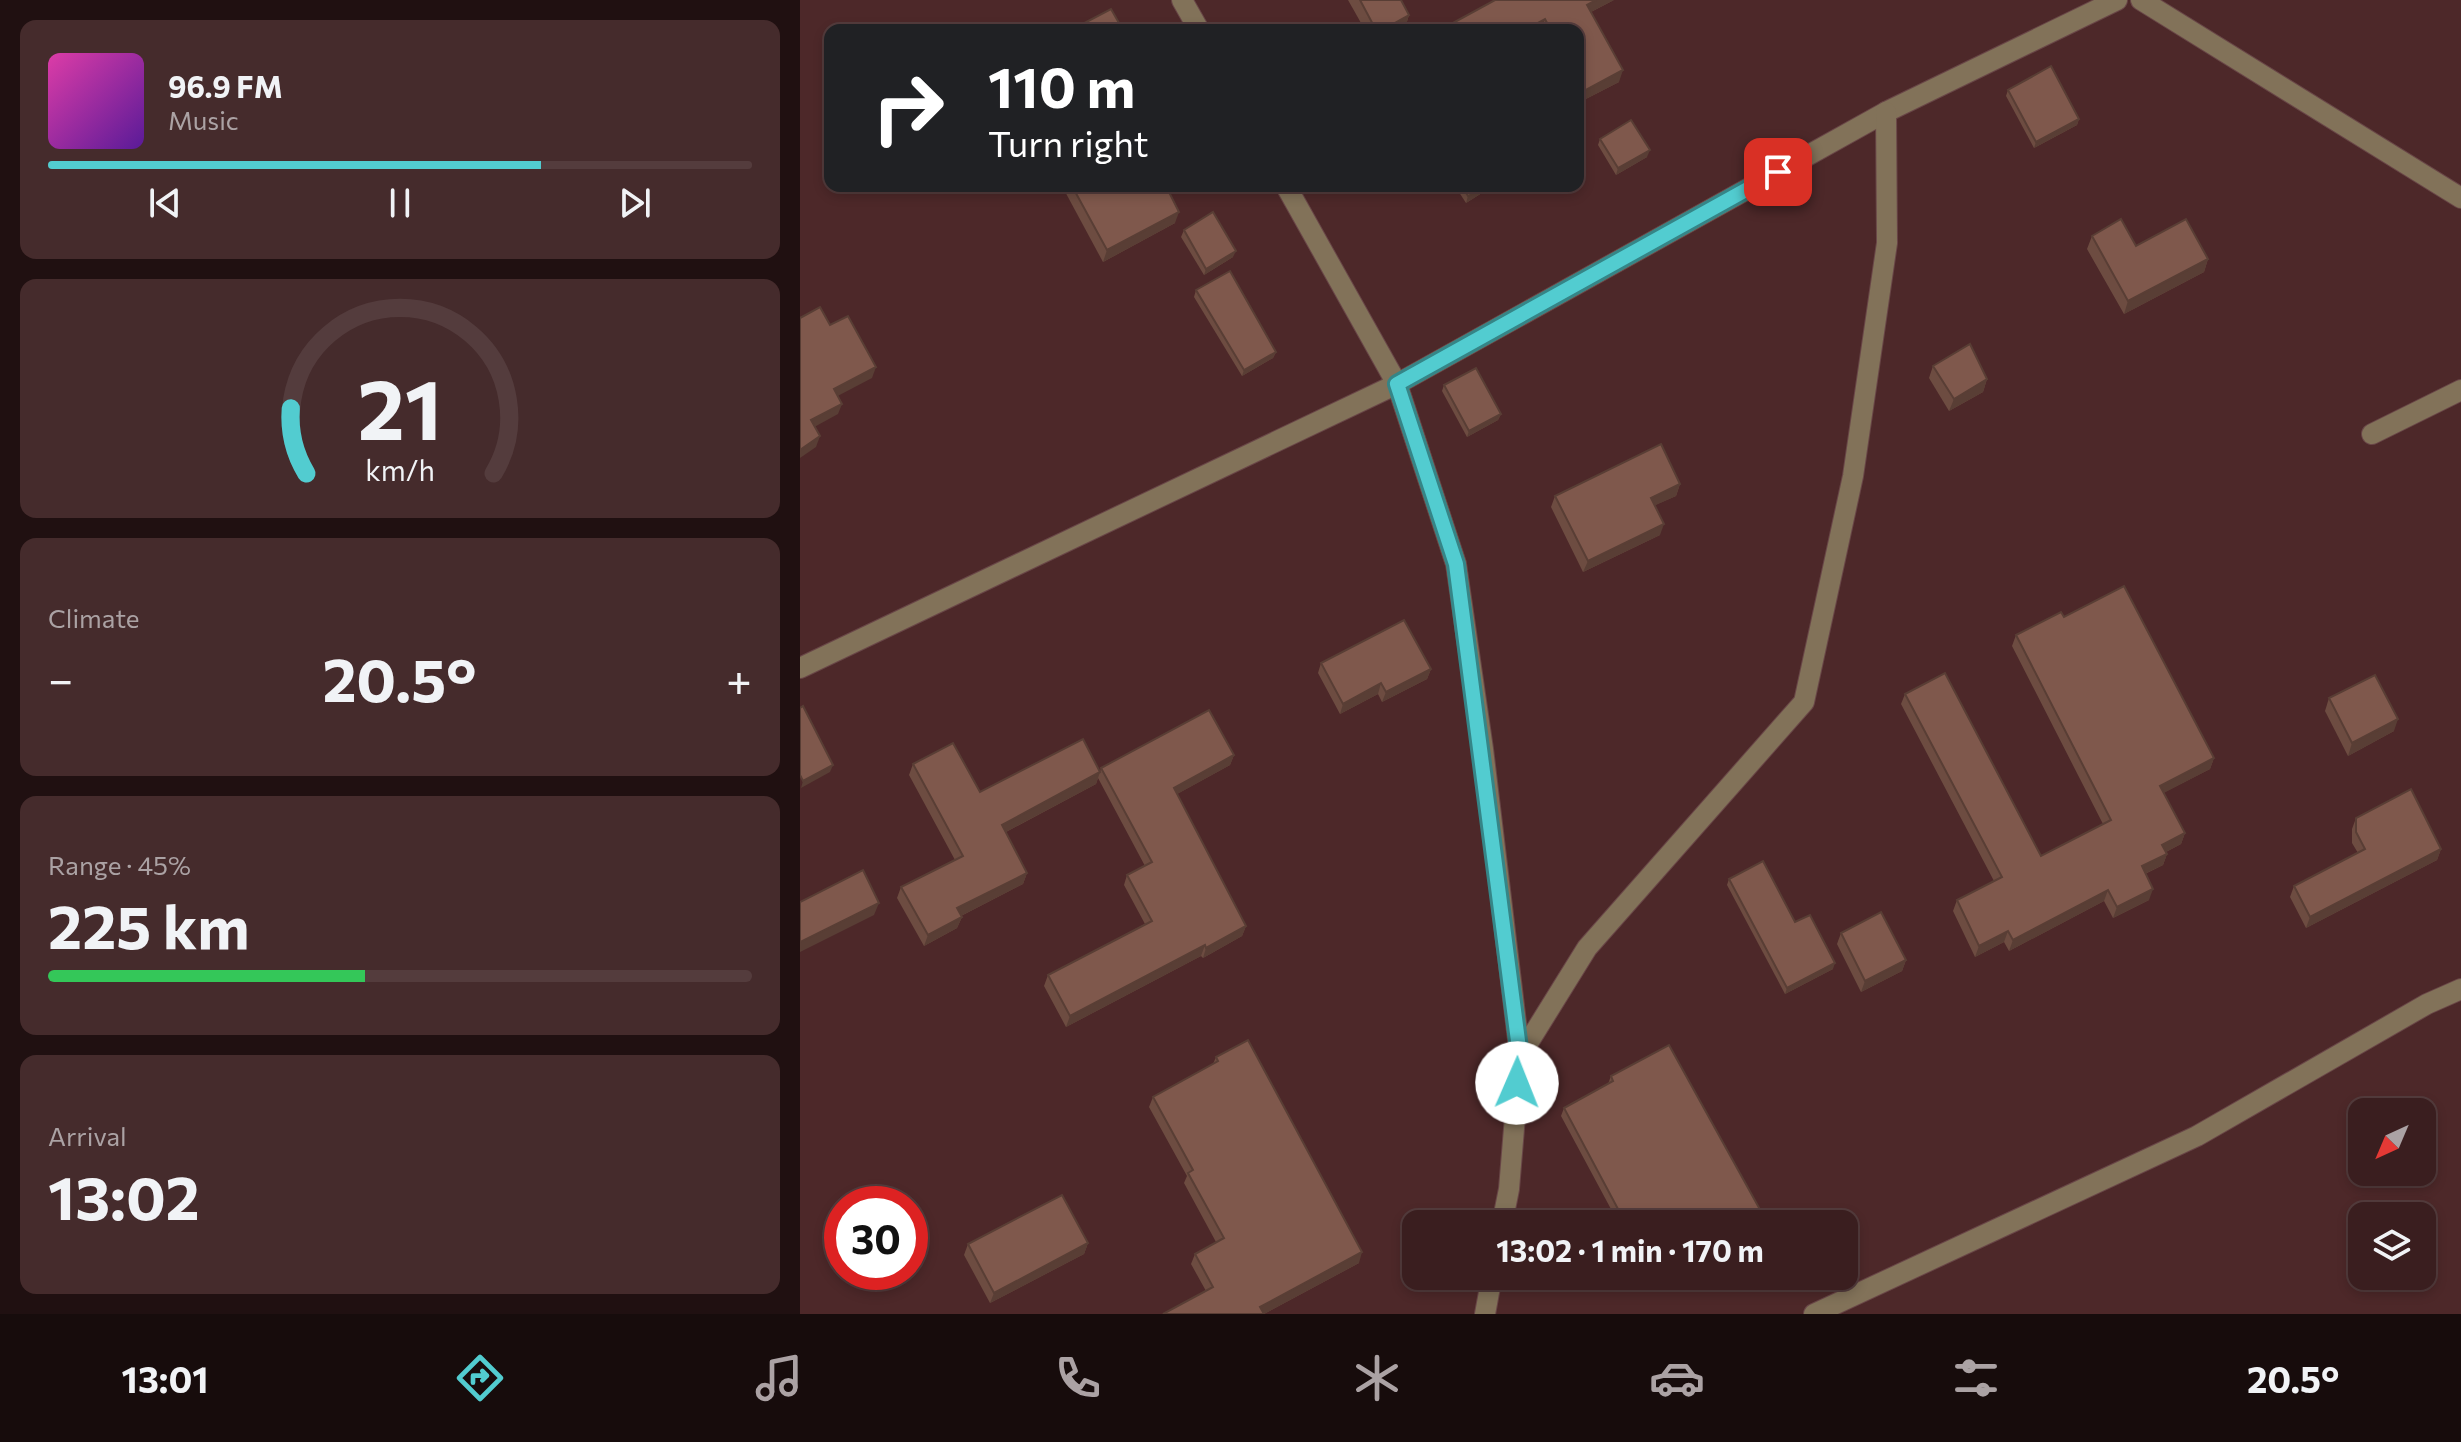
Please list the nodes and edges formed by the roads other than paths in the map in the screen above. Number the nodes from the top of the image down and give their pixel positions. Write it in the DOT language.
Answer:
graph roads {
  1 [pos="1182,0"];
  2 [pos="2117,0"];
  3 [pos="2141,0"];
  4 [pos="1196,24"];
  5 [pos="1886,112"];
  6 [pos="1289,192"];
  7 [pos="2461,198"];
  8 [pos="1397,384"];
  9 [pos="2461,390"];
  10 [pos="2372,434"];
  11 [pos="800,668"];
  12 [pos="2461,989"];
  13 [pos="1520,1056"];
  14 [pos="1505,1210"];
  15 [pos="1489,1290"];
  16 [pos="1485,1314"];
  17 [pos="1814,1314"];
  1 -- 4 [label="street"];
  2 -- 5 [label="street"];
  3 -- 7 [label="street"];
  5 -- 8 [label="street"];
  5 -- 13 [label="street"];
  6 -- 8 [label="street"];
  8 -- 11 [label="street"];
  8 -- 13 [label="street"];
  9 -- 10 [label="street"];
  12 -- 17 [label="street"];
  13 -- 14 [label="street"];
  15 -- 16 [label="street"];
}
